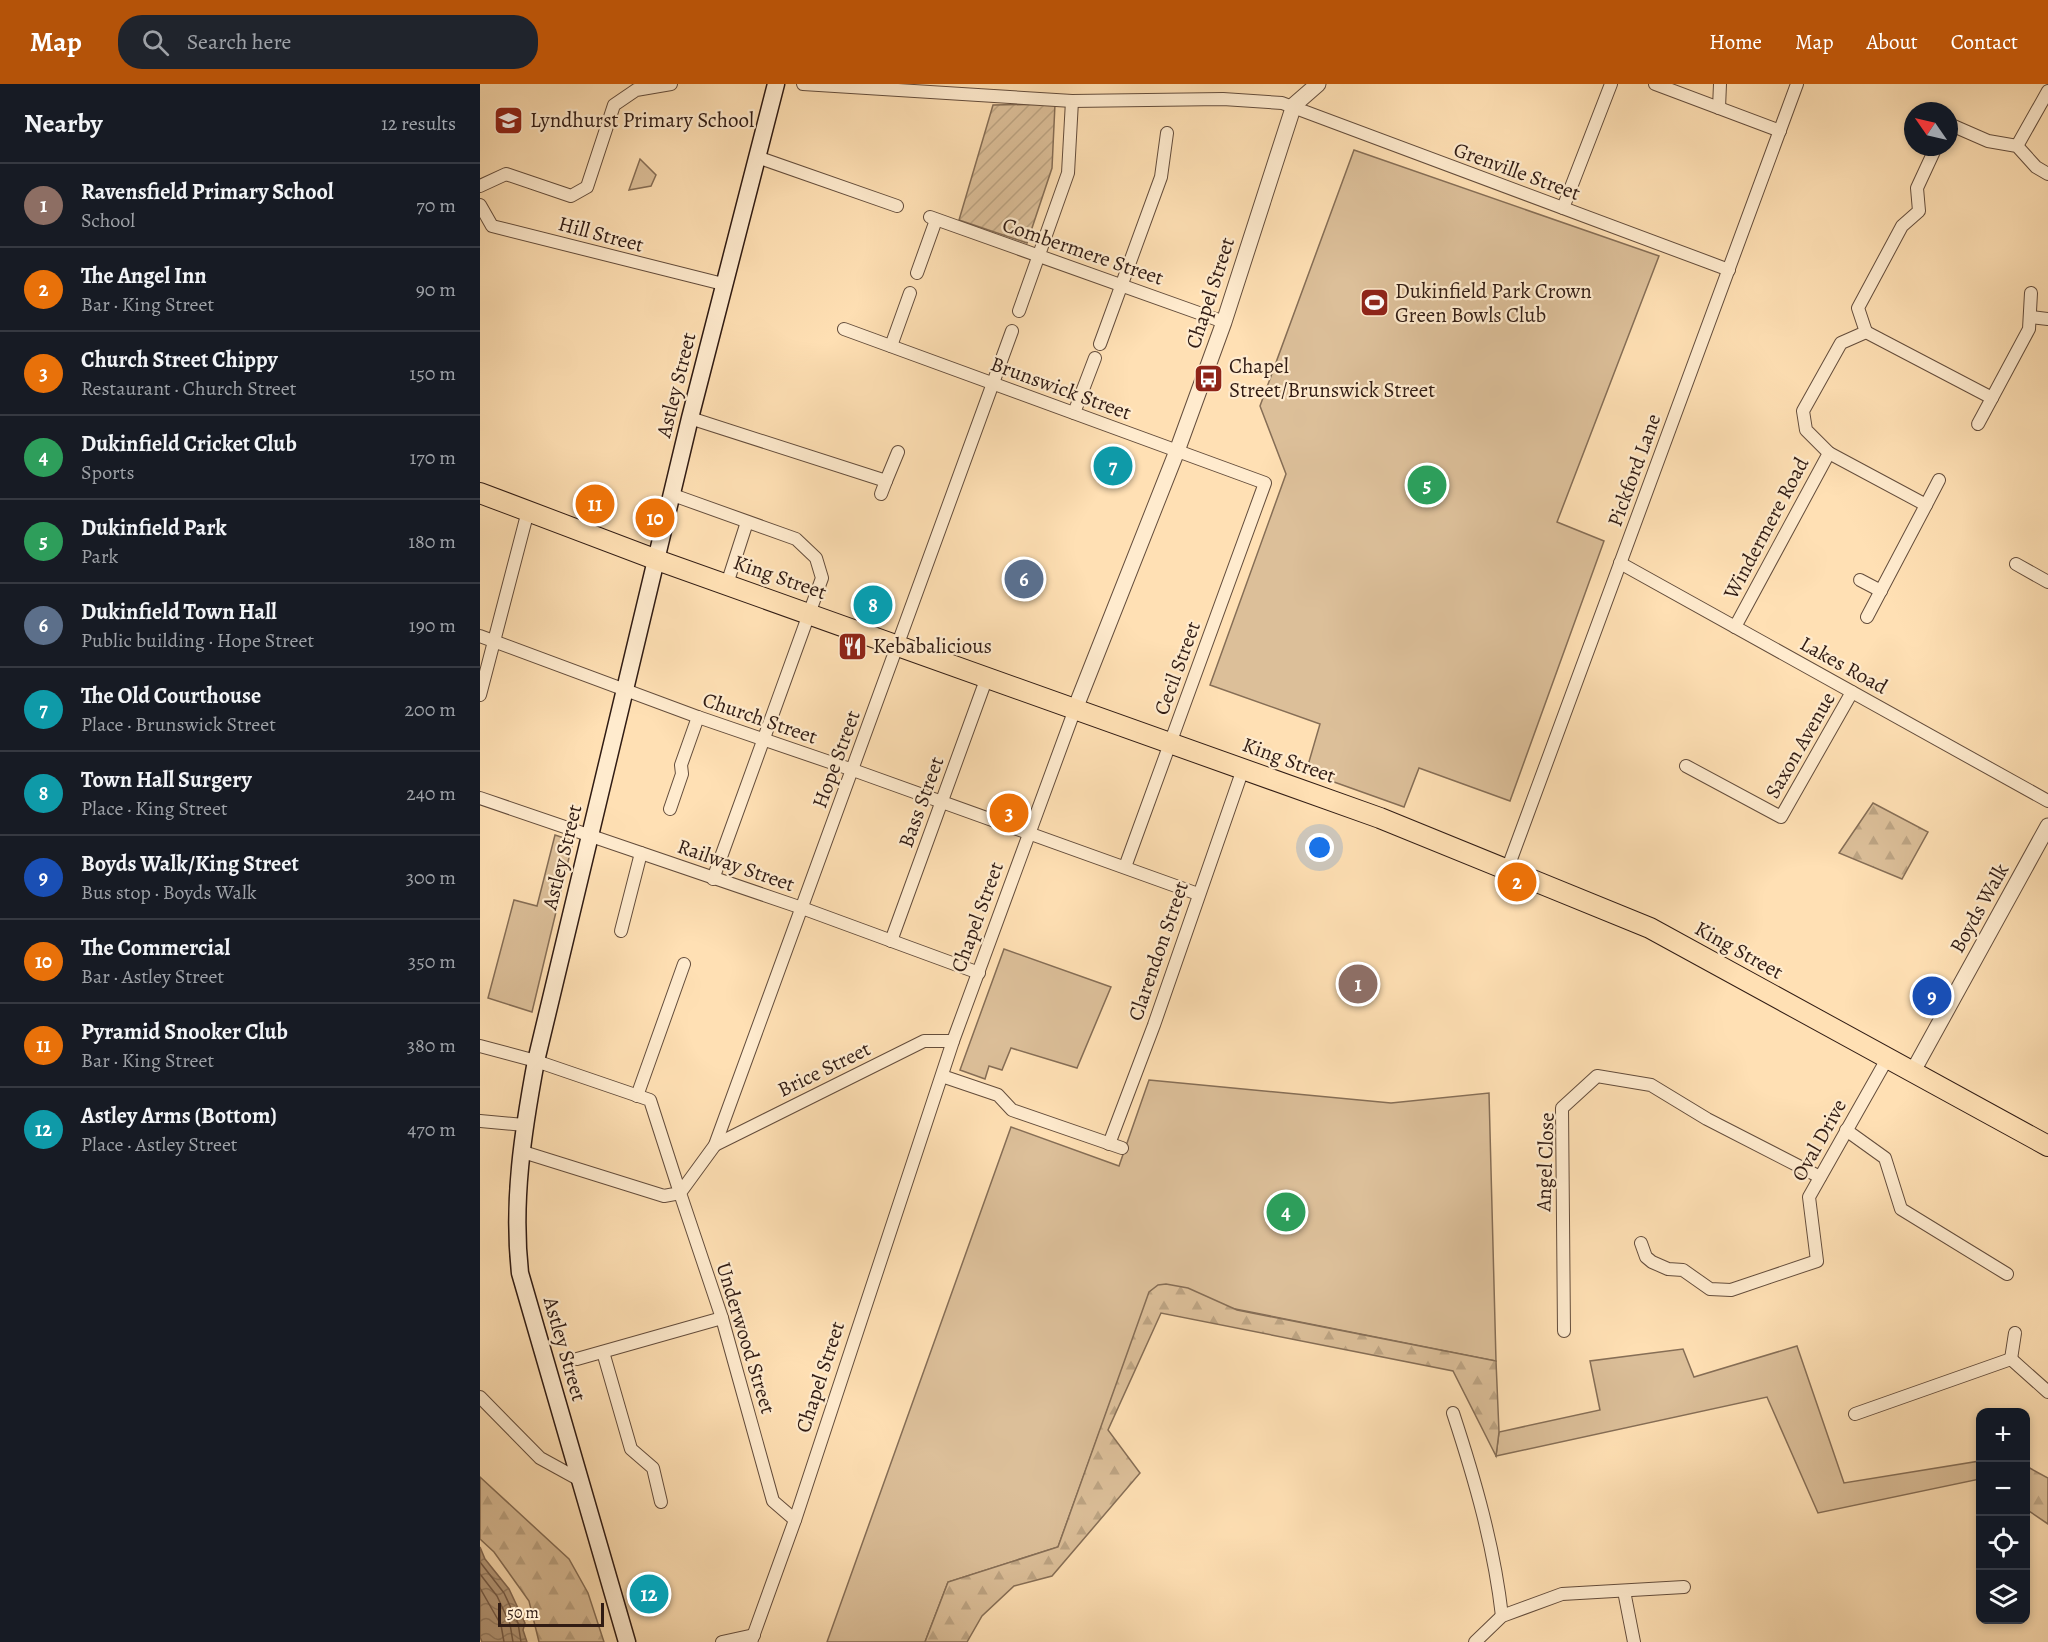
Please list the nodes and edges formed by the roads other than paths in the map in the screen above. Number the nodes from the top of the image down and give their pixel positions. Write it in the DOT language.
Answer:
graph roads {
  1 [pos="671,84"];
  2 [pos="776,84"];
  3 [pos="803,84"];
  4 [pos="1318,84"];
  5 [pos="1611,84"];
  6 [pos="1656,84"];
  7 [pos="1720,84"];
  8 [pos="1797,84"];
  9 [pos="635,87"];
  10 [pos="2048,91"];
  11 [pos="1072,101"];
  12 [pos="1293,105"];
  13 [pos="1719,108"];
  14 [pos="1958,128"];
  15 [pos="1780,131"];
  16 [pos="1167,133"];
  17 [pos="2017,146"];
  18 [pos="1932,156"];
  19 [pos="757,157"];
  20 [pos="2048,174"];
  21 [pos="480,186"];
  22 [pos="480,205"];
  23 [pos="897,206"];
  24 [pos="1563,208"];
  25 [pos="1038,256"];
  26 [pos="1729,270"];
  27 [pos="917,273"];
  28 [pos="723,284"];
  29 [pos="1122,285"];
  30 [pos="910,293"];
  31 [pos="2031,293"];
  32 [pos="1019,311"];
  33 [pos="2031,317"];
  34 [pos="2048,319"];
  35 [pos="1224,322"];
  36 [pos="844,329"];
  37 [pos="1012,330"];
  38 [pos="1866,332"];
  39 [pos="1100,344"];
  40 [pos="891,346"];
  41 [pos="1095,358"];
  42 [pos="994,384"];
  43 [pos="1992,398"];
  44 [pos="1074,413"];
  45 [pos="690,418"];
  46 [pos="1978,424"];
  47 [pos="1178,451"];
  48 [pos="898,452"];
  49 [pos="1829,453"];
  50 [pos="1939,480"];
  51 [pos="886,481"];
  52 [pos="1265,483"];
  53 [pos="480,493"];
  54 [pos="881,494"];
  55 [pos="673,495"];
  56 [pos="1926,505"];
  57 [pos="528,511"];
  58 [pos="747,522"];
  59 [pos="657,560"];
  60 [pos="1620,563"];
  61 [pos="2016,564"];
  62 [pos="1860,580"];
  63 [pos="2048,582"];
  64 [pos="727,584"];
  65 [pos="1881,591"];
  66 [pos="809,612"];
  67 [pos="1867,617"];
  68 [pos="1735,627"];
  69 [pos="480,636"];
  70 [pos="494,642"];
  71 [pos="898,644"];
  72 [pos="987,676"];
  73 [pos="627,691"];
  74 [pos="1852,692"];
  75 [pos="480,695"];
  76 [pos="1075,709"];
  77 [pos="698,717"];
  78 [pos="765,740"];
  79 [pos="1170,743"];
  80 [pos="1686,766"];
  81 [pos="1243,769"];
  82 [pos="853,770"];
  83 [pos="480,798"];
  84 [pos="942,801"];
  85 [pos="2048,801"];
  86 [pos="670,809"];
  87 [pos="2048,826"];
  88 [pos="1030,833"];
  89 [pos="591,834"];
  90 [pos="641,853"];
  91 [pos="1125,867"];
  92 [pos="1507,870"];
  93 [pos="713,879"];
  94 [pos="1198,894"];
  95 [pos="802,908"];
  96 [pos="621,931"];
  97 [pos="891,941"];
  98 [pos="684,964"];
  99 [pos="979,973"];
  100 [pos="953,1041"];
  101 [pos="480,1046"];
  102 [pos="1887,1059"];
  103 [pos="536,1060"];
  104 [pos="1912,1073"];
  105 [pos="942,1076"];
  106 [pos="637,1096"];
  107 [pos="480,1121"];
  108 [pos="524,1125"];
  109 [pos="1846,1130"];
  110 [pos="1108,1144"];
  111 [pos="715,1145"];
  112 [pos="2048,1146"];
  113 [pos="1122,1148"];
  114 [pos="520,1151"];
  115 [pos="1820,1177"];
  116 [pos="680,1193"];
  117 [pos="1641,1243"];
  118 [pos="2007,1274"];
  119 [pos="722,1318"];
  120 [pos="1564,1331"];
  121 [pos="2015,1333"];
  122 [pos="603,1352"];
  123 [pos="577,1359"];
  124 [pos="2011,1359"];
  125 [pos="2048,1392"];
  126 [pos="480,1397"];
  127 [pos="1453,1413"];
  128 [pos="1855,1414"];
  129 [pos="580,1480"];
  130 [pos="661,1502"];
  131 [pos="795,1520"];
  132 [pos="1684,1587"];
  133 [pos="1624,1591"];
  134 [pos="1502,1616"];
  135 [pos="753,1639"];
  136 [pos="627,1642"];
  137 [pos="722,1642"];
  138 [pos="1475,1642"];
  139 [pos="1634,1642"];
  1 -- 9 [label="street"];
  2 -- 19 [label="main road, Astley Street"];
  3 -- 11 [label="street, Grenville Street"];
  4 -- 12 [label="street"];
  5 -- 24 [label="street"];
  6 -- 13 [label="street"];
  7 -- 13 [label="street"];
  8 -- 15 [label="street, Pickford Lane"];
  9 -- 21 [label="street"];
  10 -- 17 [label="street"];
  11 -- 12 [label="street, Grenville Street"];
  11 -- 25 [label="street"];
  12 -- 24 [label="street, Grenville Street"];
  12 -- 35 [label="street, Chapel Street"];
  13 -- 15 [label="street"];
  14 -- 17 [label="street"];
  15 -- 26 [label="street, Pickford Lane"];
  16 -- 29 [label="street"];
  17 -- 20 [label="street"];
  18 -- 38 [label="street"];
  19 -- 23 [label="street"];
  19 -- 28 [label="main road, Astley Street"];
  22 -- 28 [label="street, Hill Street"];
  24 -- 26 [label="street, Grenville Street"];
  25 -- 27 [label="street, Combermere Street"];
  25 -- 29 [label="street, Combermere Street"];
  25 -- 32 [label="street"];
  26 -- 60 [label="street, Pickford Lane"];
  28 -- 45 [label="main road, Astley Street"];
  29 -- 35 [label="street, Combermere Street"];
  29 -- 39 [label="street"];
  30 -- 40 [label="street"];
  31 -- 33 [label="street"];
  33 -- 34 [label="street"];
  33 -- 43 [label="street"];
  35 -- 47 [label="street, Chapel Street"];
  36 -- 40 [label="street, Brunswick Street"];
  37 -- 42 [label="street, Hope Street"];
  38 -- 43 [label="street"];
  38 -- 49 [label="street, Windermere Road"];
  40 -- 42 [label="street, Brunswick Street"];
  41 -- 44 [label="street"];
  42 -- 44 [label="street, Brunswick Street"];
  42 -- 71 [label="street, Hope Street"];
  43 -- 46 [label="street"];
  44 -- 47 [label="street, Brunswick Street"];
  45 -- 51 [label="street"];
  45 -- 55 [label="main road, Astley Street"];
  47 -- 52 [label="street, Brunswick Street"];
  47 -- 76 [label="street, Chapel Street"];
  48 -- 51 [label="street"];
  49 -- 56 [label="street"];
  49 -- 68 [label="street, Windermere Road"];
  50 -- 56 [label="street"];
  51 -- 54 [label="street"];
  52 -- 79 [label="street, Cecil Street"];
  53 -- 57 [label="main road, King Street"];
  55 -- 58 [label="street"];
  55 -- 59 [label="main road, Astley Street"];
  56 -- 65 [label="street"];
  57 -- 59 [label="main road, King Street"];
  57 -- 70 [label="street"];
  58 -- 64 [label="street"];
  58 -- 66 [label="street"];
  59 -- 64 [label="main road, King Street"];
  59 -- 73 [label="main road, Astley Street"];
  60 -- 68 [label="street, Lakes Road"];
  60 -- 92 [label="street, Pickford Lane"];
  61 -- 63 [label="street"];
  62 -- 65 [label="street"];
  64 -- 66 [label="main road, King Street"];
  65 -- 67 [label="street"];
  66 -- 71 [label="main road, King Street"];
  66 -- 78 [label="street"];
  68 -- 74 [label="street, Lakes Road"];
  69 -- 70 [label="street, Church Street"];
  70 -- 73 [label="street, Church Street"];
  70 -- 75 [label="street"];
  71 -- 72 [label="main road, King Street"];
  71 -- 82 [label="street, Hope Street"];
  72 -- 76 [label="main road, King Street"];
  72 -- 84 [label="street, Bass Street"];
  73 -- 77 [label="street, Church Street"];
  73 -- 89 [label="main road, Astley Street"];
  74 -- 80 [label="street, Saxon Avenue"];
  74 -- 85 [label="street, Lakes Road"];
  76 -- 79 [label="main road, King Street"];
  76 -- 88 [label="street, Chapel Street"];
  77 -- 78 [label="street, Church Street"];
  77 -- 86 [label="street"];
  78 -- 82 [label="street, Church Street"];
  78 -- 93 [label="street"];
  79 -- 81 [label="main road, King Street"];
  79 -- 91 [label="street, Cecil Street"];
  81 -- 92 [label="main road, King Street"];
  81 -- 94 [label="street, Clarendon Street"];
  82 -- 84 [label="street, Church Street"];
  82 -- 95 [label="street, Hope Street"];
  83 -- 89 [label="street, Railway Street"];
  84 -- 88 [label="street, Church Street"];
  84 -- 97 [label="street, Bass Street"];
  87 -- 104 [label="street, Boyds Walk"];
  88 -- 91 [label="street, Church Street"];
  88 -- 99 [label="street, Chapel Street"];
  89 -- 90 [label="street, Railway Street"];
  89 -- 103 [label="main road, Astley Street"];
  90 -- 93 [label="street, Railway Street"];
  90 -- 96 [label="street"];
  91 -- 94 [label="street, Church Street"];
  92 -- 102 [label="main road, King Street"];
  93 -- 95 [label="street, Railway Street"];
  94 -- 110 [label="street, Clarendon Street"];
  95 -- 97 [label="street, Railway Street"];
  95 -- 111 [label="street, Hope Street"];
  97 -- 99 [label="street, Railway Street"];
  98 -- 106 [label="street"];
  99 -- 100 [label="street, Chapel Street"];
  100 -- 105 [label="street, Chapel Street"];
  100 -- 111 [label="street, Brice Street"];
  101 -- 103 [label="street"];
  102 -- 104 [label="main road, King Street"];
  102 -- 109 [label="street, Oval Drive"];
  103 -- 106 [label="street"];
  103 -- 108 [label="main road, Astley Street"];
  104 -- 112 [label="main road, King Street"];
  105 -- 110 [label="street"];
  105 -- 131 [label="street, Chapel Street"];
  106 -- 116 [label="street, Underwood Street"];
  107 -- 108 [label="street"];
  108 -- 114 [label="main road, Astley Street"];
  109 -- 115 [label="street, Oval Drive"];
  109 -- 118 [label="street"];
  110 -- 113 [label="street"];
  111 -- 116 [label="street, Hope Street"];
  114 -- 116 [label="street"];
  114 -- 129 [label="main road, Astley Street"];
  115 -- 117 [label="street, Oval Drive"];
  115 -- 120 [label="street, Angel Close"];
  116 -- 119 [label="street, Underwood Street"];
  119 -- 122 [label="street"];
  119 -- 131 [label="street, Underwood Street"];
  121 -- 124 [label="street"];
  122 -- 123 [label="street"];
  122 -- 130 [label="street"];
  124 -- 125 [label="street"];
  124 -- 128 [label="street"];
  126 -- 129 [label="street"];
  127 -- 134 [label="street"];
  129 -- 136 [label="main road, Astley Street"];
  131 -- 135 [label="street, Chapel Street"];
  132 -- 133 [label="street"];
  133 -- 134 [label="street"];
  133 -- 139 [label="street"];
  134 -- 138 [label="street"];
  135 -- 137 [label="street"];
}
